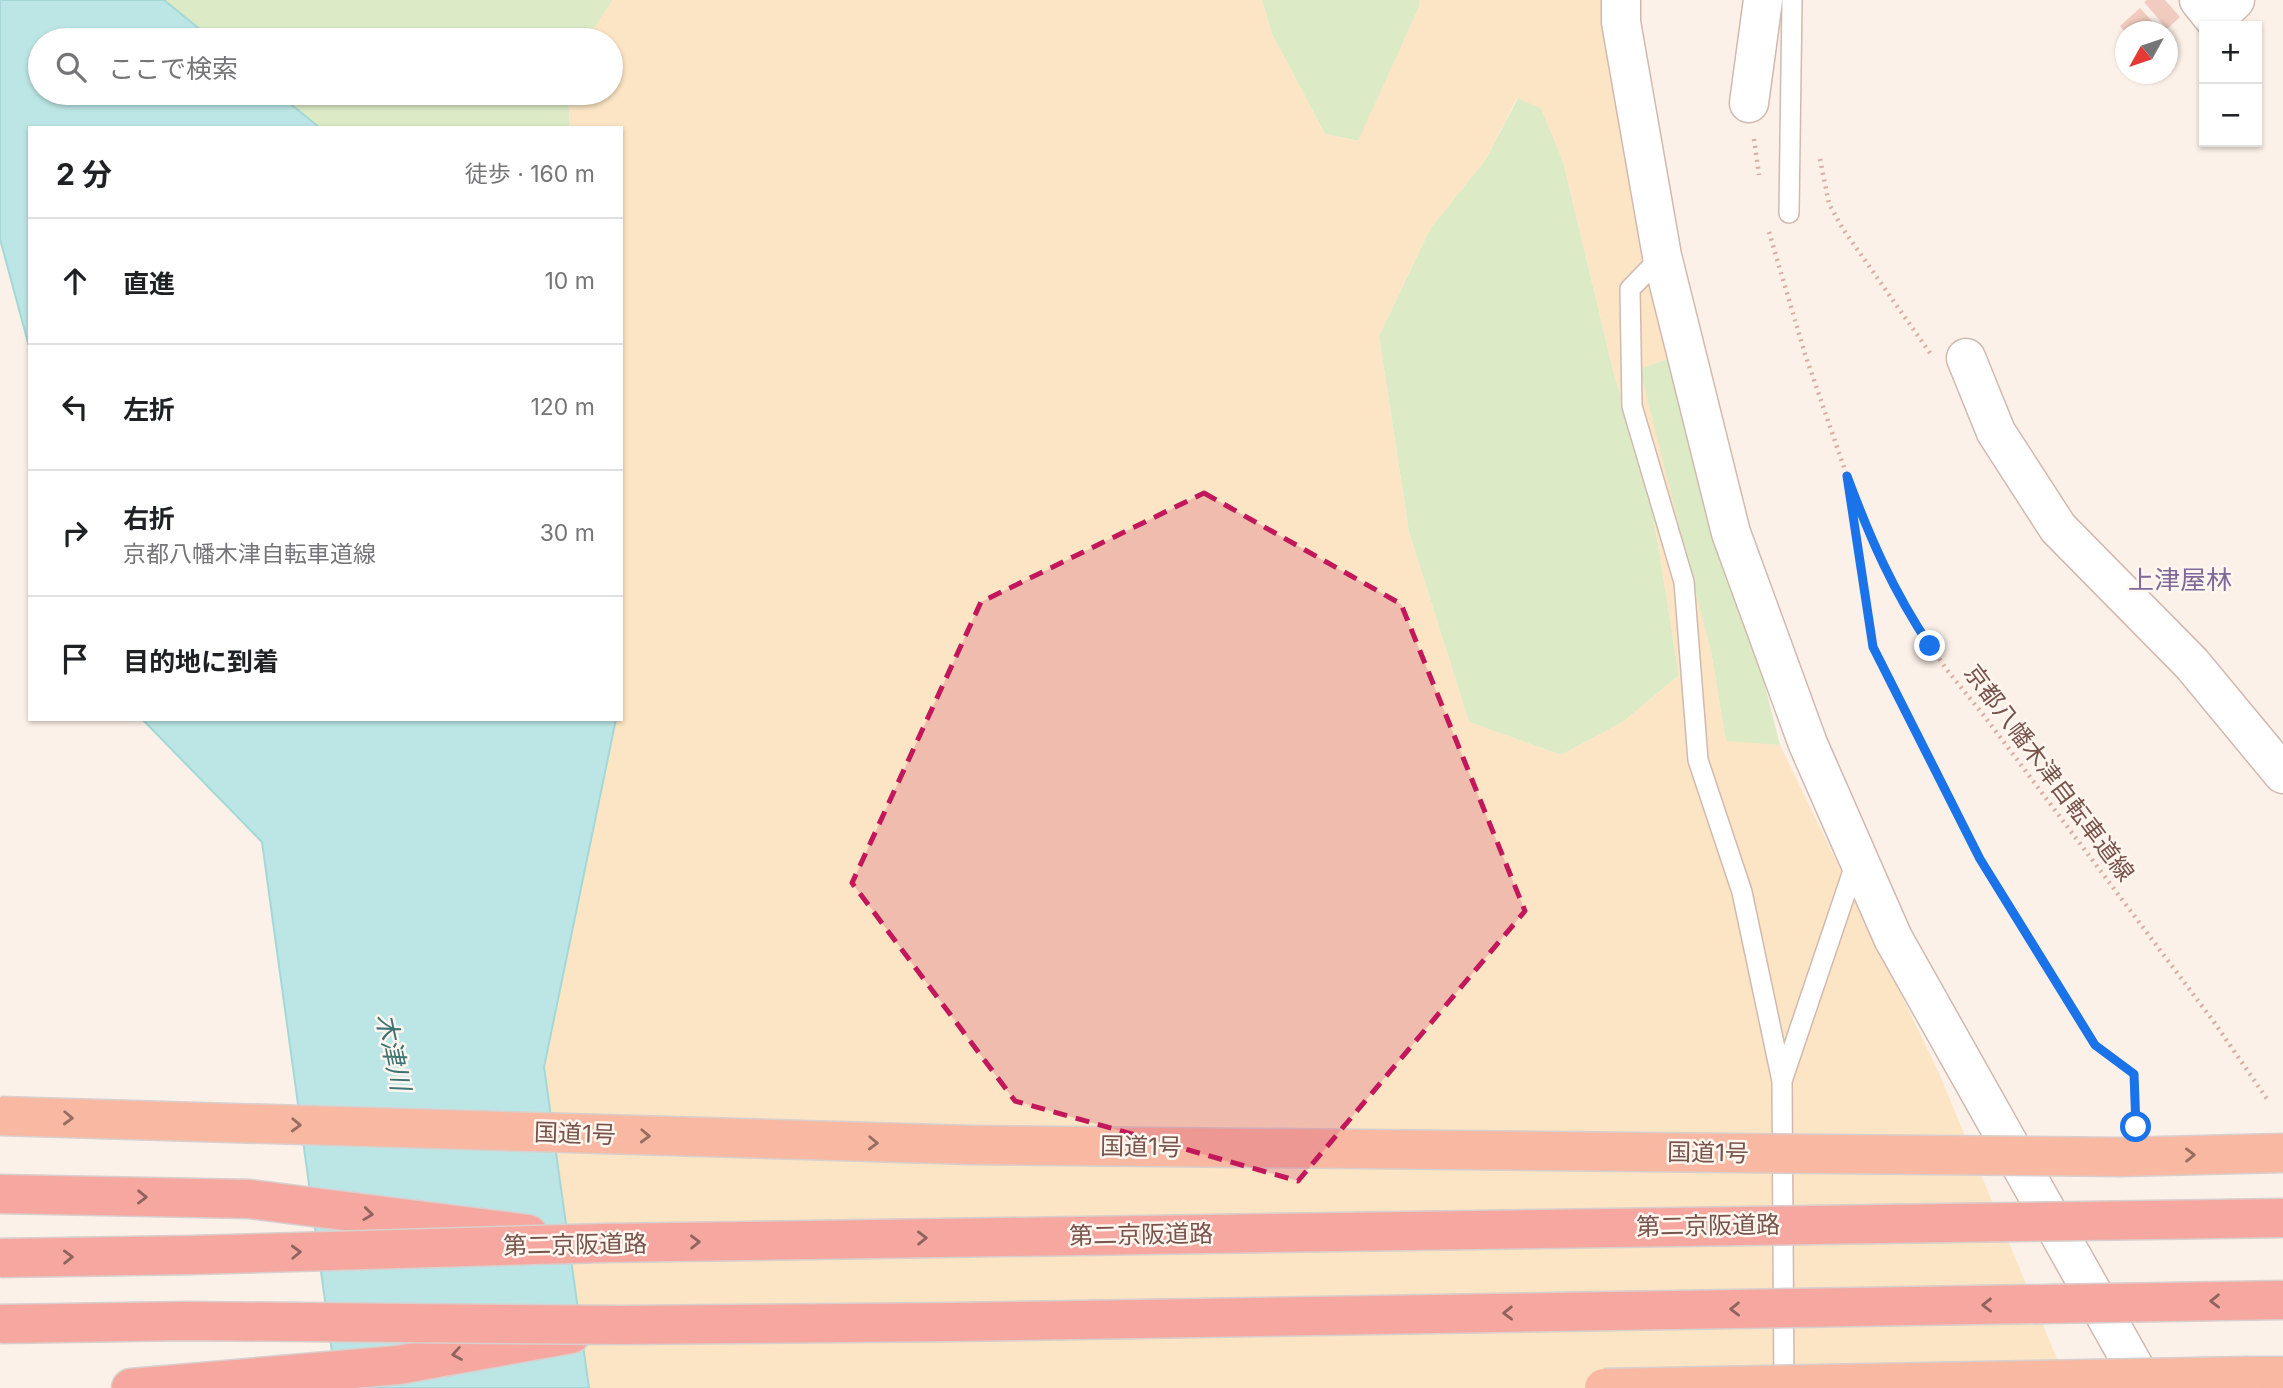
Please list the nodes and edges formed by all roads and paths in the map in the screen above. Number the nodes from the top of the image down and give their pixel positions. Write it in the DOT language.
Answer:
graph roads {
  1 [pos="1621,0"];
  2 [pos="1763,0"];
  3 [pos="1792,0"];
  4 [pos="2199,0"];
  5 [pos="2235,0"];
  6 [pos="1749,103"];
  7 [pos="1819,152"];
  8 [pos="1760,184"];
  9 [pos="1789,213"];
  10 [pos="1768,225"];
  11 [pos="1662,256"];
  12 [pos="1948,356"];
  13 [pos="1847,476"];
  14 [pos="2283,774"];
  15 [pos="1858,858"];
  16 [pos="1782,1081"];
  17 [pos="2267,1099"];
  18 [pos="0,1116"];
  19 [pos="2129,1142"];
  20 [pos="2283,1153"];
  21 [pos="0,1194"];
  22 [pos="2283,1218"];
  23 [pos="605,1243"];
  24 [pos="0,1258"];
  25 [pos="2283,1300"];
  26 [pos="0,1324"];
  27 [pos="621,1325"];
  28 [pos="2266,1376"];
  29 [pos="131,1388"];
  30 [pos="1604,1388"];
  31 [pos="1784,1388"];
  32 [pos="2146,1388"];
  1 -- 11 [label="street"];
  2 -- 6 [label="street"];
  3 -- 9 [label="lane"];
  4 -- 5 [label="street"];
  6 -- 8 [label="path"];
  7 -- 12 [label="path"];
  10 -- 13 [label="path, 京都八幡木津自転車道線"];
  11 -- 15 [label="street"];
  11 -- 16 [label="lane"];
  12 -- 14 [label="street"];
  13 -- 17 [label="path, 京都八幡木津自転車道線"];
  13 -- 19 [label="path"];
  15 -- 16 [label="lane"];
  15 -- 32 [label="street"];
  16 -- 31 [label="lane"];
  18 -- 19 [label="highway, 国道1号, one-way, bridge"];
  19 -- 20 [label="highway, 国道1号, one-way"];
  21 -- 23 [label="highway, one-way, bridge"];
  23 -- 22 [label="highway, 第二京阪道路, one-way, bridge"];
  24 -- 23 [label="highway, 第二京阪道路, one-way, bridge"];
  25 -- 27 [label="highway, one-way, bridge"];
  26 -- 27 [label="highway, bridge"];
  27 -- 29 [label="highway, one-way, bridge"];
  28 -- 30 [label="highway, bridge"];
}
